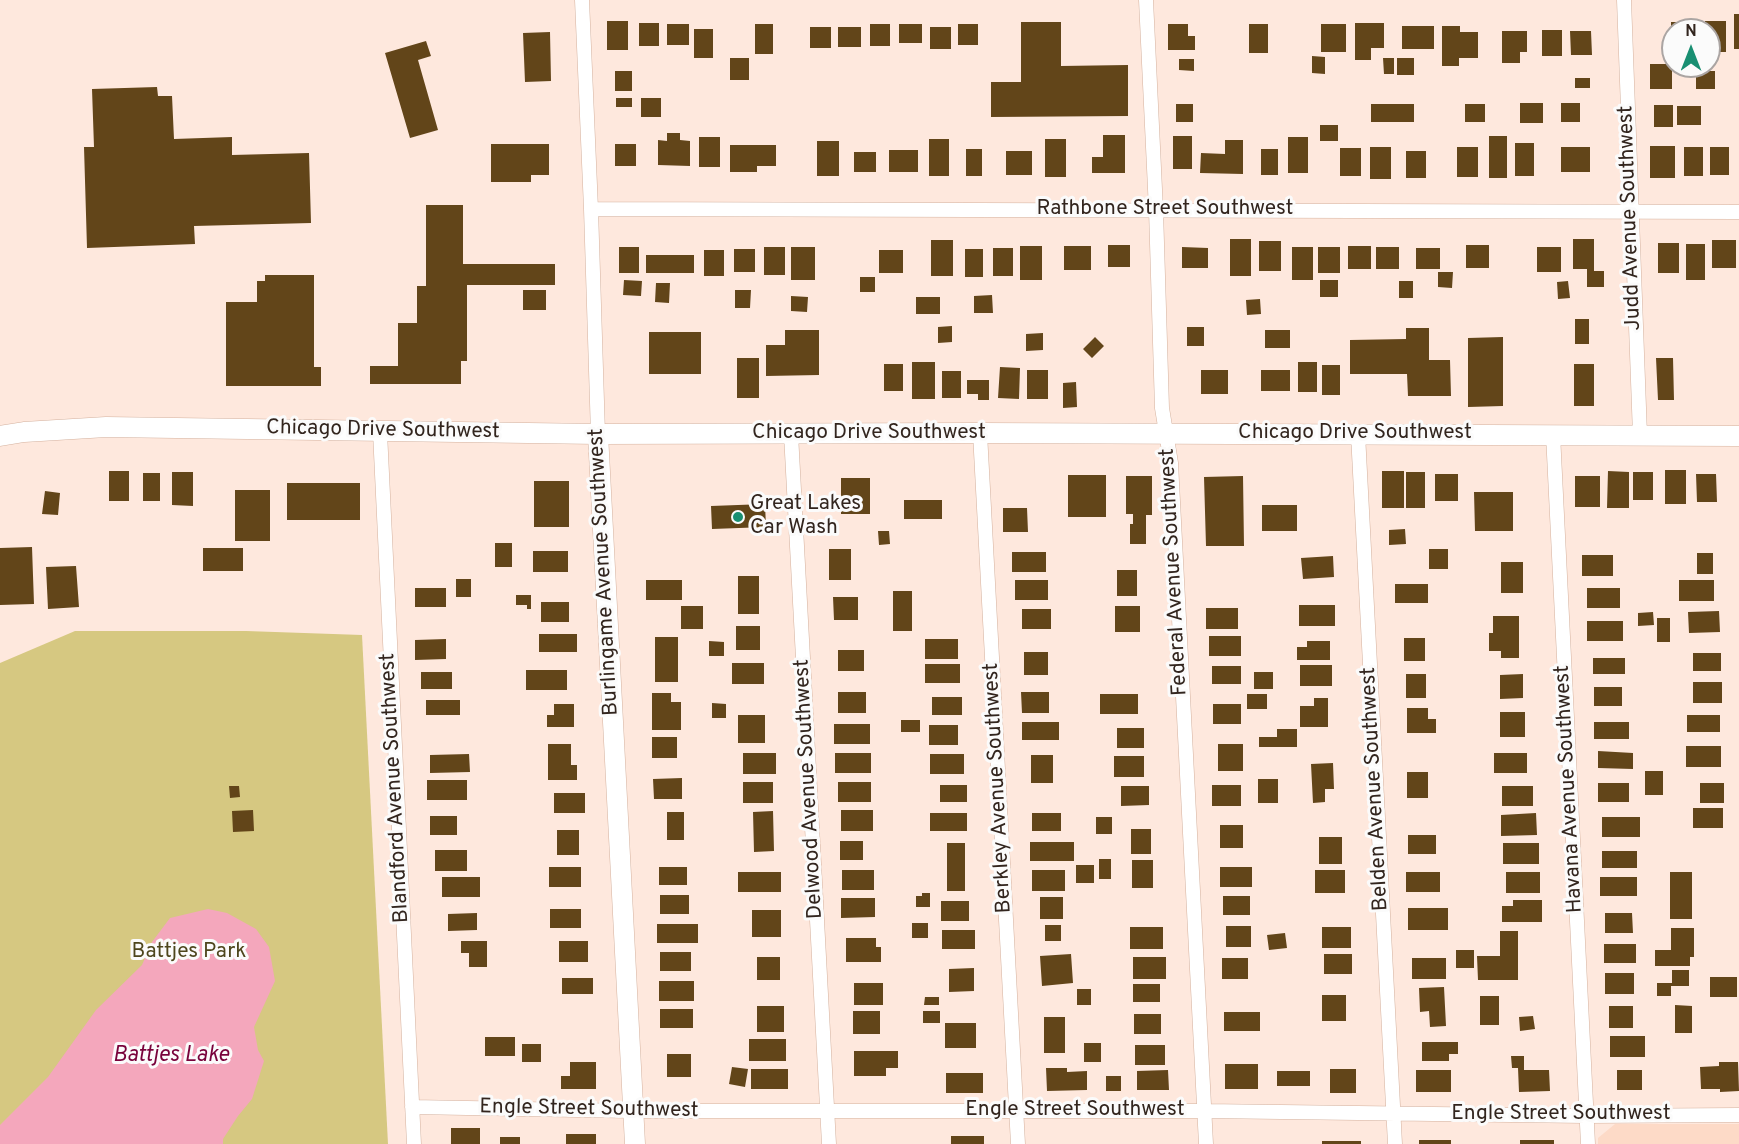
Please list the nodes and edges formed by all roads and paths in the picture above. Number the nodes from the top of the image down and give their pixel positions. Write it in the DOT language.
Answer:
graph roads {
  1 [pos="582,0"];
  2 [pos="1146,0"];
  3 [pos="1624,0"];
  4 [pos="591,208"];
  5 [pos="1156,210"];
  6 [pos="1631,212"];
  7 [pos="1739,212"];
  8 [pos="380,432"];
  9 [pos="980,433"];
  10 [pos="1166,433"];
  11 [pos="598,434"];
  12 [pos="791,434"];
  13 [pos="1358,434"];
  14 [pos="1553,434"];
  15 [pos="1640,435"];
  16 [pos="0,436"];
  17 [pos="1739,436"];
  18 [pos="412,1107"];
  19 [pos="828,1111"];
  20 [pos="1205,1111"];
  21 [pos="633,1112"];
  22 [pos="1016,1112"];
  23 [pos="1393,1113"];
  24 [pos="1739,1115"];
  25 [pos="1586,1116"];
  26 [pos="414,1144"];
  27 [pos="635,1144"];
  28 [pos="829,1144"];
  29 [pos="1018,1144"];
  30 [pos="1206,1144"];
  31 [pos="1395,1144"];
  32 [pos="1588,1144"];
  1 -- 4 [label="street, Burlingame Avenue Southwest"];
  2 -- 5 [label="street, Federal Avenue Southwest"];
  3 -- 6 [label="street, Judd Avenue Southwest"];
  4 -- 5 [label="street, Rathbone Street Southwest"];
  4 -- 11 [label="street, Burlingame Avenue Southwest"];
  5 -- 6 [label="street, Rathbone Street Southwest"];
  5 -- 10 [label="street, Federal Avenue Southwest"];
  6 -- 7 [label="street, Rathbone Street Southwest"];
  6 -- 15 [label="street, Judd Avenue Southwest"];
  8 -- 11 [label="main road, Chicago Drive Southwest"];
  8 -- 16 [label="main road, Chicago Drive Southwest"];
  8 -- 18 [label="street, Blandford Avenue Southwest"];
  9 -- 10 [label="main road, Chicago Drive Southwest"];
  9 -- 12 [label="main road, Chicago Drive Southwest"];
  9 -- 22 [label="street, Berkley Avenue Southwest"];
  10 -- 13 [label="main road, Chicago Drive Southwest"];
  10 -- 20 [label="street, Federal Avenue Southwest"];
  11 -- 12 [label="main road, Chicago Drive Southwest"];
  11 -- 21 [label="main road, Burlingame Avenue Southwest"];
  12 -- 19 [label="street, Delwood Avenue Southwest"];
  13 -- 14 [label="main road, Chicago Drive Southwest"];
  13 -- 23 [label="street, Belden Avenue Southwest"];
  14 -- 15 [label="main road, Chicago Drive Southwest"];
  14 -- 25 [label="street, Havana Avenue Southwest"];
  15 -- 17 [label="main road, Chicago Drive Southwest"];
  18 -- 21 [label="street, Engle Street Southwest"];
  18 -- 26 [label="street, Blandford Avenue Southwest"];
  19 -- 21 [label="street, Engle Street Southwest"];
  19 -- 22 [label="street, Engle Street Southwest"];
  19 -- 28 [label="street, Delwood Avenue Southwest"];
  20 -- 22 [label="street, Engle Street Southwest"];
  20 -- 23 [label="street, Engle Street Southwest"];
  20 -- 30 [label="street, Federal Avenue Southwest"];
  21 -- 27 [label="main road, Burlingame Avenue Southwest"];
  22 -- 29 [label="street, Berkley Avenue Southwest"];
  23 -- 25 [label="street, Engle Street Southwest"];
  23 -- 31 [label="street, Belden Avenue Southwest"];
  24 -- 25 [label="street, Engle Street Southwest"];
  25 -- 32 [label="street, Havana Avenue Southwest"];
}
